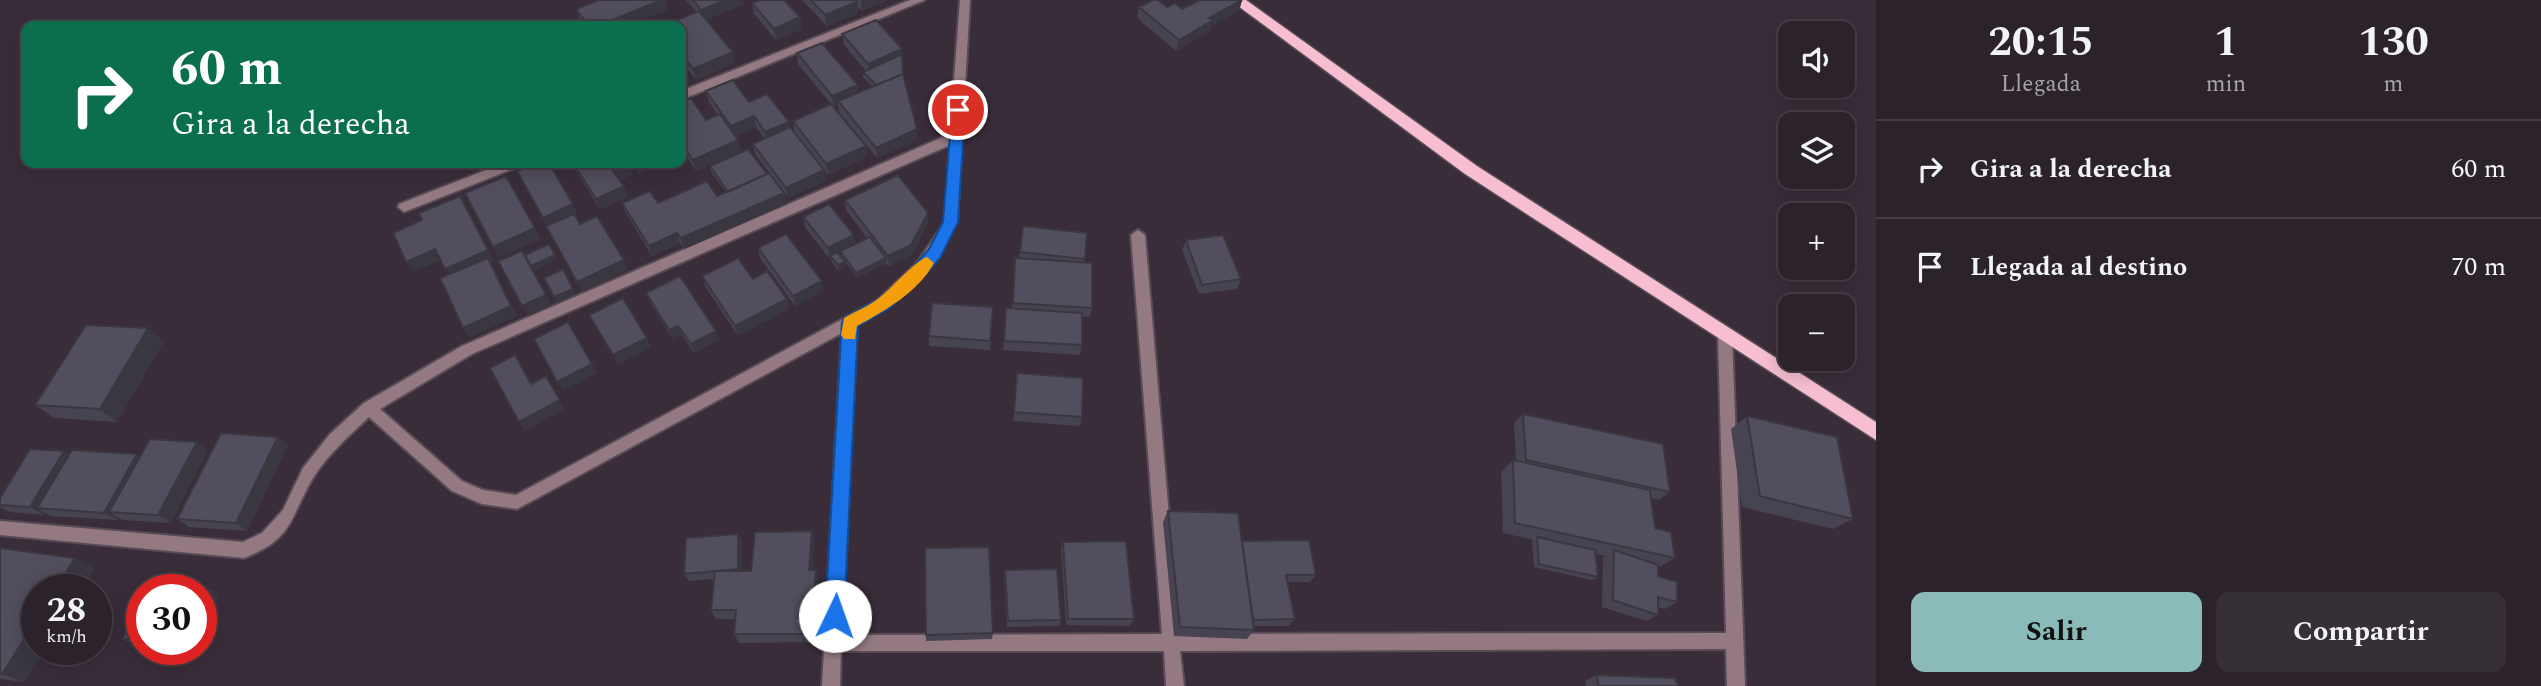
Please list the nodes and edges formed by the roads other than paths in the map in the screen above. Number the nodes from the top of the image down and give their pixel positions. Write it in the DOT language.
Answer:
graph roads {
  1 [pos="920,0"];
  2 [pos="965,0"];
  3 [pos="1237,0"];
  4 [pos="686,94"];
  5 [pos="956,137"];
  6 [pos="504,168"];
  7 [pos="404,208"];
  8 [pos="1138,235"];
  9 [pos="850,322"];
  10 [pos="1725,335"];
  11 [pos="369,408"];
  12 [pos="1876,432"];
  13 [pos="0,528"];
  14 [pos="1735,642"];
  15 [pos="834,643"];
  16 [pos="1171,643"];
  17 [pos="831,686"];
  18 [pos="1175,686"];
  19 [pos="1736,686"];
  1 -- 4 [label="street"];
  2 -- 5 [label="street"];
  3 -- 10 [label="main road"];
  5 -- 9 [label="street"];
  5 -- 11 [label="street"];
  6 -- 7 [label="street"];
  8 -- 16 [label="street"];
  9 -- 11 [label="street"];
  9 -- 15 [label="street"];
  10 -- 12 [label="main road"];
  10 -- 14 [label="street"];
  11 -- 13 [label="street"];
  14 -- 16 [label="street"];
  14 -- 19 [label="street"];
  15 -- 16 [label="street"];
  15 -- 17 [label="street"];
  16 -- 18 [label="street"];
}
